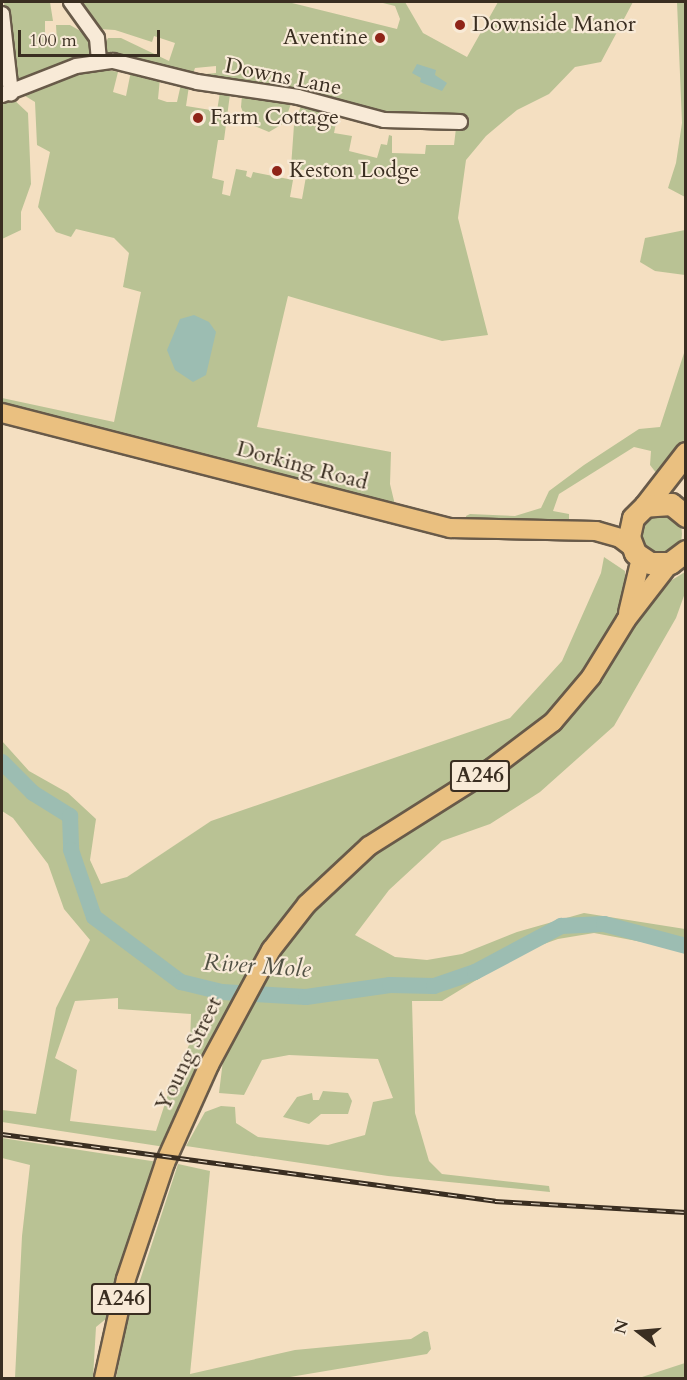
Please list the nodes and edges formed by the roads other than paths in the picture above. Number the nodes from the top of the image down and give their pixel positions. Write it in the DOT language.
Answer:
graph roads {
  1 [pos="70,2"];
  2 [pos="2,14"];
  3 [pos="99,61"];
  4 [pos="6,94"];
  5 [pos="460,122"];
  6 [pos="2,413"];
  7 [pos="682,459"];
  8 [pos="639,512"];
  9 [pos="683,513"];
  10 [pos="596,531"];
  11 [pos="636,553"];
  12 [pos="681,555"];
  13 [pos="626,620"];
  14 [pos="104,1378"];
  1 -- 3 [label="street"];
  2 -- 4 [label="street"];
  3 -- 4 [label="street, Downs Lane"];
  3 -- 5 [label="street, Downs Lane"];
  6 -- 10 [label="main road, Dorking Road"];
  7 -- 8 [label="highway"];
  7 -- 9 [label="highway"];
  8 -- 9 [label="highway"];
  8 -- 10 [label="main road, Dorking Road"];
  8 -- 11 [label="highway"];
  10 -- 11 [label="main road, Dorking Road"];
  11 -- 12 [label="highway"];
  11 -- 13 [label="main road, Young Street / A246"];
  12 -- 13 [label="main road, Young Street / A246"];
  13 -- 14 [label="main road, Young Street / A246"];
}
